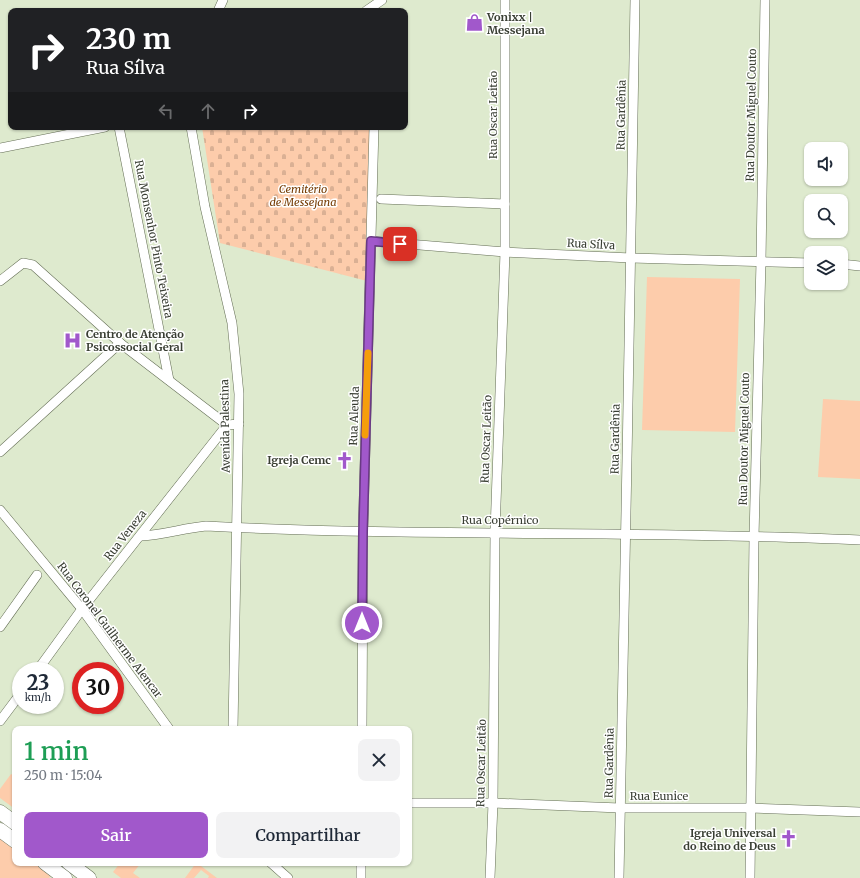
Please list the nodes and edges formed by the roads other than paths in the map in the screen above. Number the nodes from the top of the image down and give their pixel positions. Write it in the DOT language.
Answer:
graph roads {
  1 [pos="504,0"];
  2 [pos="635,0"];
  3 [pos="765,0"];
  4 [pos="90,130"];
  5 [pos="120,130"];
  6 [pos="192,130"];
  7 [pos="374,130"];
  8 [pos="0,148"];
  9 [pos="381,199"];
  10 [pos="505,204"];
  11 [pos="371,241"];
  12 [pos="504,252"];
  13 [pos="631,258"];
  14 [pos="761,261"];
  15 [pos="804,262"];
  16 [pos="848,265"];
  17 [pos="860,266"];
  18 [pos="0,281"];
  19 [pos="120,343"];
  20 [pos="169,380"];
  21 [pos="239,424"];
  22 [pos="227,425"];
  23 [pos="0,452"];
  24 [pos="0,510"];
  25 [pos="237,528"];
  26 [pos="363,532"];
  27 [pos="495,532"];
  28 [pos="625,533"];
  29 [pos="141,536"];
  30 [pos="754,537"];
  31 [pos="860,540"];
  32 [pos="37,575"];
  33 [pos="82,609"];
  34 [pos="0,627"];
  35 [pos="44,662"];
  36 [pos="12,705"];
  37 [pos="0,722"];
  38 [pos="167,726"];
  39 [pos="233,726"];
  40 [pos="362,726"];
  41 [pos="412,803"];
  42 [pos="493,803"];
  43 [pos="620,808"];
  44 [pos="751,808"];
  45 [pos="0,812"];
  46 [pos="860,812"];
  47 [pos="12,821"];
  48 [pos="0,830"];
  49 [pos="12,839"];
  50 [pos="49,866"];
  51 [pos="73,866"];
  52 [pos="274,866"];
  53 [pos="361,866"];
  54 [pos="65,878"];
  55 [pos="89,878"];
  56 [pos="288,878"];
  57 [pos="361,878"];
  58 [pos="490,878"];
  59 [pos="619,878"];
  60 [pos="750,878"];
  1 -- 10 [label="street, Rua Oscar Leitão"];
  2 -- 13 [label="street, Rua Gardênia"];
  3 -- 14 [label="street, Rua Doutor Miguel Couto"];
  4 -- 8 [label="street"];
  5 -- 20 [label="street, Rua Monsenhor Pinto Teixeira"];
  6 -- 21 [label="street, Avenida Palestina"];
  7 -- 11 [label="street, Rua Aleuda"];
  9 -- 10 [label="street"];
  10 -- 12 [label="street, Rua Oscar Leitão"];
  11 -- 12 [label="street, Rua Sílva"];
  11 -- 26 [label="street, Rua Aleuda"];
  12 -- 13 [label="street, Rua Sílva"];
  12 -- 27 [label="street, Rua Oscar Leitão"];
  13 -- 14 [label="street, Rua Sílva"];
  13 -- 28 [label="street, Rua Gardênia"];
  14 -- 15 [label="street, Rua Sílva"];
  14 -- 30 [label="street, Rua Doutor Miguel Couto"];
  16 -- 17 [label="street"];
  18 -- 19 [label="street"];
  19 -- 20 [label="street"];
  19 -- 23 [label="street"];
  20 -- 22 [label="street"];
  21 -- 22 [label="street"];
  21 -- 25 [label="street, Avenida Palestina"];
  22 -- 29 [label="street, Rua Veneza"];
  24 -- 33 [label="street, Rua Coronel Guilherme Alencar"];
  25 -- 26 [label="street, Rua Copérnico"];
  25 -- 29 [label="street, Rua Copérnico"];
  25 -- 39 [label="street, Avenida Palestina"];
  26 -- 27 [label="street, Rua Copérnico"];
  26 -- 40 [label="street, Rua Aleuda"];
  27 -- 28 [label="street, Rua Copérnico"];
  27 -- 42 [label="street, Rua Oscar Leitão"];
  28 -- 30 [label="street, Rua Copérnico"];
  28 -- 43 [label="street, Rua Gardênia"];
  29 -- 33 [label="street, Rua Veneza"];
  30 -- 31 [label="street, Rua Copérnico"];
  30 -- 44 [label="street, Rua Doutor Miguel Couto"];
  32 -- 34 [label="street"];
  33 -- 35 [label="street, Rua Veneza"];
  33 -- 38 [label="street, Rua Coronel Guilherme Alencar"];
  36 -- 37 [label="street"];
  41 -- 42 [label="street, Rua Eunice"];
  42 -- 43 [label="street, Rua Eunice"];
  42 -- 58 [label="street, Rua Oscar Leitão"];
  43 -- 44 [label="street, Rua Eunice"];
  43 -- 59 [label="street, Rua Gardênia"];
  44 -- 46 [label="street, Rua Eunice"];
  44 -- 60 [label="street, Rua Doutor Miguel Couto"];
  45 -- 47 [label="main road"];
  48 -- 49 [label="main road"];
  50 -- 54 [label="main road"];
  51 -- 55 [label="main road"];
  52 -- 56 [label="street"];
  53 -- 57 [label="street"];
}
